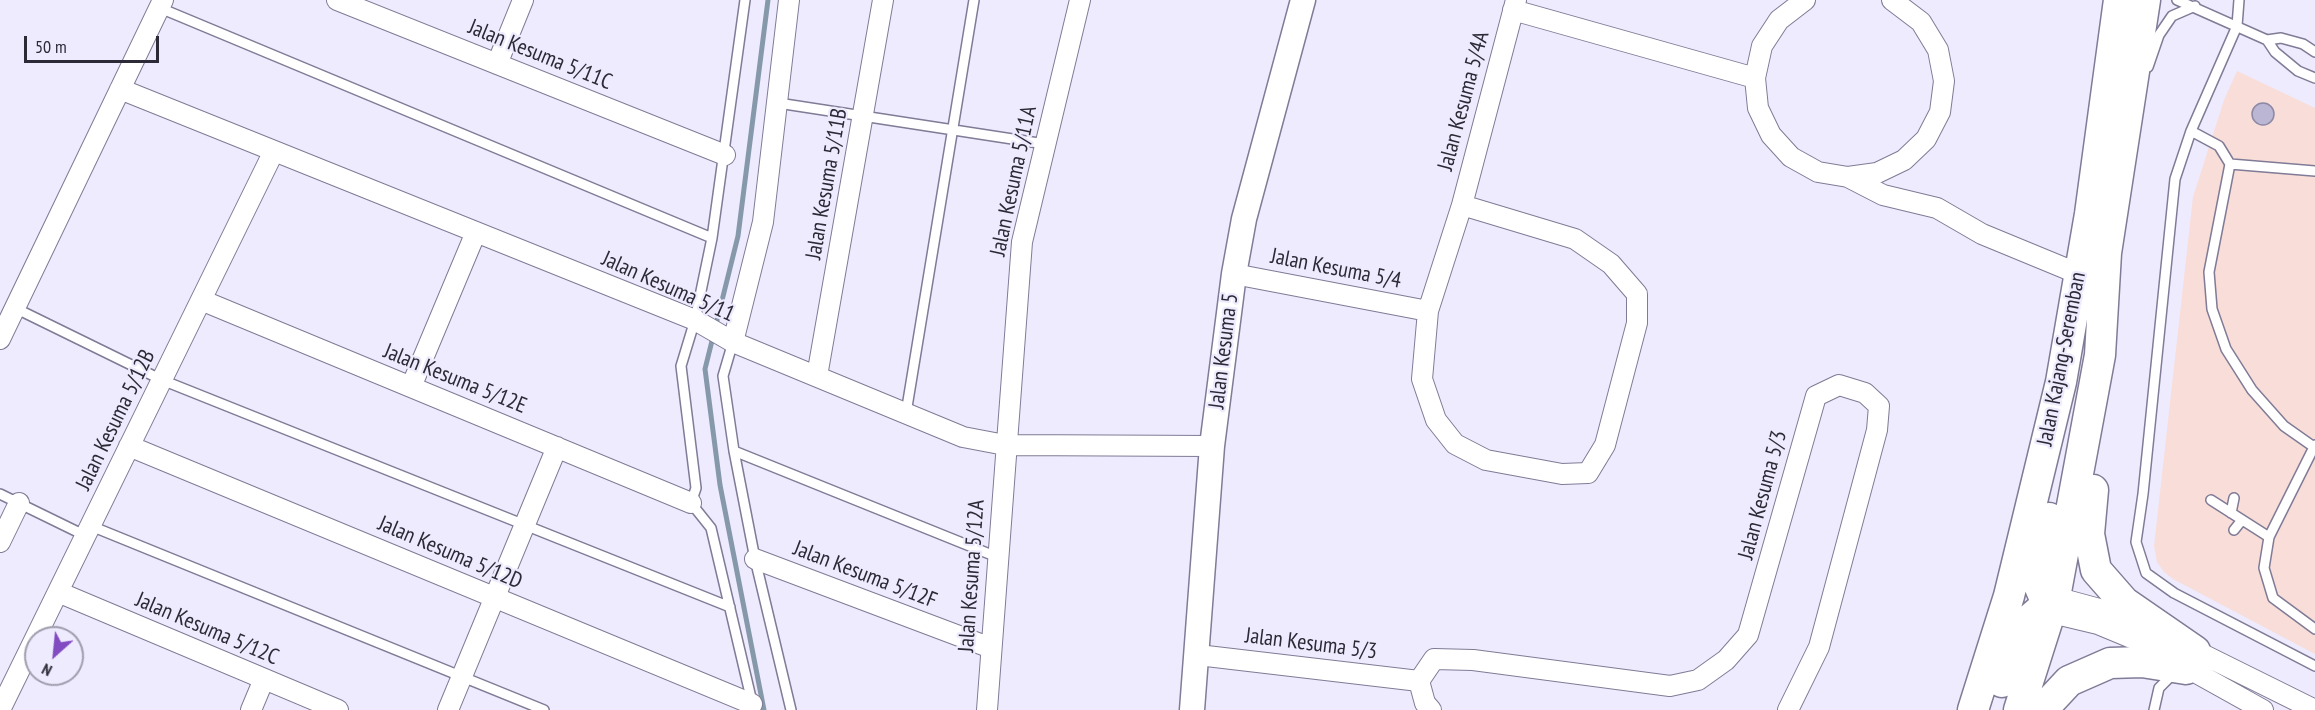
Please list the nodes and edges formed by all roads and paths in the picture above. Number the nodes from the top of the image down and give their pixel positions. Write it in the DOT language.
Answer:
graph roads {
  1 [pos="337,0"];
  2 [pos="524,0"];
  3 [pos="745,0"];
  4 [pos="789,0"];
  5 [pos="883,0"];
  6 [pos="974,0"];
  7 [pos="1080,0"];
  8 [pos="1303,0"];
  9 [pos="1805,0"];
  10 [pos="1892,0"];
  11 [pos="2119,0"];
  12 [pos="2145,0"];
  13 [pos="2177,0"];
  14 [pos="2239,0"];
  15 [pos="161,4"];
  16 [pos="1515,5"];
  17 [pos="2195,6"];
  18 [pos="2237,26"];
  19 [pos="2267,40"];
  20 [pos="2315,52"];
  21 [pos="497,64"];
  22 [pos="1755,78"];
  23 [pos="2315,78"];
  24 [pos="120,89"];
  25 [pos="778,103"];
  26 [pos="863,116"];
  27 [pos="952,130"];
  28 [pos="2192,131"];
  29 [pos="2124,134"];
  30 [pos="1045,144"];
  31 [pos="274,151"];
  32 [pos="725,155"];
  33 [pos="2230,164"];
  34 [pos="2315,171"];
  35 [pos="1848,177"];
  36 [pos="1462,205"];
  37 [pos="476,232"];
  38 [pos="712,238"];
  39 [pos="2106,253"];
  40 [pos="1234,274"];
  41 [pos="2079,274"];
  42 [pos="201,300"];
  43 [pos="15,308"];
  44 [pos="1428,311"];
  45 [pos="714,331"];
  46 [pos="0,339"];
  47 [pos="817,376"];
  48 [pos="162,380"];
  49 [pos="2061,382"];
  50 [pos="411,387"];
  51 [pos="906,413"];
  52 [pos="1005,445"];
  53 [pos="129,446"];
  54 [pos="1212,446"];
  55 [pos="2314,446"];
  56 [pos="557,447"];
  57 [pos="734,451"];
  58 [pos="0,494"];
  59 [pos="2234,498"];
  60 [pos="2211,500"];
  61 [pos="19,503"];
  62 [pos="691,503"];
  63 [pos="2231,513"];
  64 [pos="2242,520"];
  65 [pos="524,525"];
  66 [pos="2234,530"];
  67 [pos="88,531"];
  68 [pos="2269,537"];
  69 [pos="0,542"];
  70 [pos="998,557"];
  71 [pos="755,559"];
  72 [pos="58,592"];
  73 [pos="494,598"];
  74 [pos="2051,605"];
  75 [pos="730,607"];
  76 [pos="2315,629"];
  77 [pos="991,648"];
  78 [pos="1198,655"];
  79 [pos="2191,660"];
  80 [pos="2315,666"];
  81 [pos="463,677"];
  82 [pos="264,679"];
  83 [pos="1419,681"];
  84 [pos="752,707"];
  85 [pos="0,710"];
  86 [pos="252,710"];
  87 [pos="338,710"];
  88 [pos="448,710"];
  89 [pos="544,710"];
  90 [pos="791,710"];
  91 [pos="987,710"];
  92 [pos="1192,710"];
  93 [pos="1431,710"];
  94 [pos="1788,710"];
  95 [pos="1973,710"];
  96 [pos="1993,710"];
  97 [pos="2019,710"];
  98 [pos="2042,710"];
  99 [pos="2154,710"];
  100 [pos="2263,710"];
  101 [pos="2315,710"];
  1 -- 21 [label="street, Jalan Kesuma 5/11C"];
  2 -- 21 [label="street"];
  3 -- 32 [label="lane"];
  4 -- 25 [label="street"];
  5 -- 26 [label="street, Jalan Kesuma 5/11B"];
  6 -- 27 [label="lane"];
  7 -- 30 [label="street, Jalan Kesuma 5/11A"];
  8 -- 40 [label="street, Jalan Kesuma 5"];
  9 -- 22 [label="street"];
  10 -- 35 [label="street"];
  11 -- 41 [label="main road, Jalan Kajang-Seremban"];
  12 -- 29 [label="main road, Jalan Kajang-Seremban"];
  13 -- 17 [label="lane"];
  14 -- 18 [label="lane"];
  15 -- 24 [label="street"];
  15 -- 38 [label="lane"];
  16 -- 22 [label="street"];
  16 -- 36 [label="street, Jalan Kesuma 5/4A"];
  17 -- 18 [label="lane"];
  17 -- 29 [label="lane"];
  18 -- 19 [label="lane"];
  18 -- 28 [label="lane"];
  19 -- 20 [label="lane"];
  19 -- 23 [label="lane"];
  21 -- 32 [label="street, Jalan Kesuma 5/11C"];
  22 -- 35 [label="street"];
  24 -- 31 [label="street, Jalan Kesuma 5/11"];
  24 -- 43 [label="street"];
  25 -- 26 [label="lane"];
  25 -- 45 [label="street"];
  26 -- 27 [label="lane"];
  26 -- 47 [label="street, Jalan Kesuma 5/11B"];
  27 -- 30 [label="lane"];
  27 -- 51 [label="lane"];
  28 -- 33 [label="lane"];
  28 -- 80 [label="lane"];
  29 -- 39 [label="main road, Jalan Kajang-Seremban"];
  30 -- 52 [label="street, Jalan Kesuma 5/11A"];
  31 -- 37 [label="street, Jalan Kesuma 5/11"];
  31 -- 42 [label="street, Jalan Kesuma 5/12B"];
  32 -- 38 [label="lane"];
  33 -- 34 [label="lane"];
  33 -- 55 [label="lane"];
  35 -- 41 [label="street"];
  36 -- 44 [label="street, Jalan Kesuma 5/4A"];
  36 -- 44 [label="street, Jalan Kesuma 5/4A"];
  37 -- 45 [label="street, Jalan Kesuma 5/11"];
  37 -- 50 [label="street"];
  38 -- 45 [label="lane"];
  39 -- 74 [label="main road, Jalan Kajang-Seremban"];
  39 -- 79 [label="main road"];
  40 -- 44 [label="street, Jalan Kesuma 5/4"];
  40 -- 54 [label="street, Jalan Kesuma 5"];
  41 -- 49 [label="main road, Jalan Kajang-Seremban"];
  42 -- 48 [label="street, Jalan Kesuma 5/12B"];
  42 -- 50 [label="street, Jalan Kesuma 5/12E"];
  43 -- 46 [label="street"];
  43 -- 48 [label="lane"];
  45 -- 47 [label="street, Jalan Kesuma 5/11"];
  45 -- 57 [label="lane"];
  45 -- 62 [label="lane"];
  47 -- 51 [label="street, Jalan Kesuma 5/11"];
  48 -- 53 [label="street, Jalan Kesuma 5/12B"];
  48 -- 65 [label="lane"];
  49 -- 74 [label="main road"];
  49 -- 95 [label="main road, Jalan Kajang-Seremban"];
  50 -- 56 [label="street, Jalan Kesuma 5/12E"];
  51 -- 52 [label="street, Jalan Kesuma 5/11"];
  52 -- 54 [label="street, Jalan Kesuma 5/11"];
  52 -- 70 [label="street, Jalan Kesuma 5/12A"];
  53 -- 67 [label="street, Jalan Kesuma 5/12B"];
  53 -- 73 [label="street, Jalan Kesuma 5/12D"];
  54 -- 78 [label="street, Jalan Kesuma 5"];
  55 -- 68 [label="lane"];
  56 -- 62 [label="street, Jalan Kesuma 5/12E"];
  56 -- 65 [label="street"];
  57 -- 70 [label="lane"];
  57 -- 71 [label="lane"];
  58 -- 61 [label="lane"];
  59 -- 63 [label="lane"];
  60 -- 63 [label="lane"];
  61 -- 67 [label="lane"];
  61 -- 69 [label="street"];
  62 -- 75 [label="lane"];
  63 -- 64 [label="lane"];
  64 -- 66 [label="lane"];
  64 -- 68 [label="lane"];
  65 -- 73 [label="street"];
  65 -- 75 [label="lane"];
  67 -- 72 [label="street, Jalan Kesuma 5/12B"];
  67 -- 81 [label="lane"];
  68 -- 76 [label="lane"];
  70 -- 77 [label="street, Jalan Kesuma 5/12A"];
  71 -- 77 [label="street, Jalan Kesuma 5/12F"];
  71 -- 90 [label="lane"];
  72 -- 82 [label="street, Jalan Kesuma 5/12C"];
  72 -- 85 [label="street, Jalan Kesuma 5/12B"];
  73 -- 81 [label="street"];
  73 -- 84 [label="street, Jalan Kesuma 5/12D"];
  74 -- 79 [label="street"];
  74 -- 96 [label="main road"];
  74 -- 97 [label="main road, Jalan Kajang-Seremban"];
  75 -- 84 [label="lane"];
  77 -- 91 [label="street, Jalan Kesuma 5/12A"];
  78 -- 83 [label="street, Jalan Kesuma 5/3"];
  78 -- 92 [label="street, Jalan Kesuma 5"];
  79 -- 98 [label="main road"];
  79 -- 99 [label="lane"];
  79 -- 100 [label="street"];
  79 -- 101 [label="street"];
  81 -- 88 [label="street"];
  81 -- 89 [label="lane"];
  82 -- 86 [label="street"];
  82 -- 87 [label="street, Jalan Kesuma 5/12C"];
  83 -- 93 [label="street"];
  83 -- 94 [label="street, Jalan Kesuma 5/3"];
}
